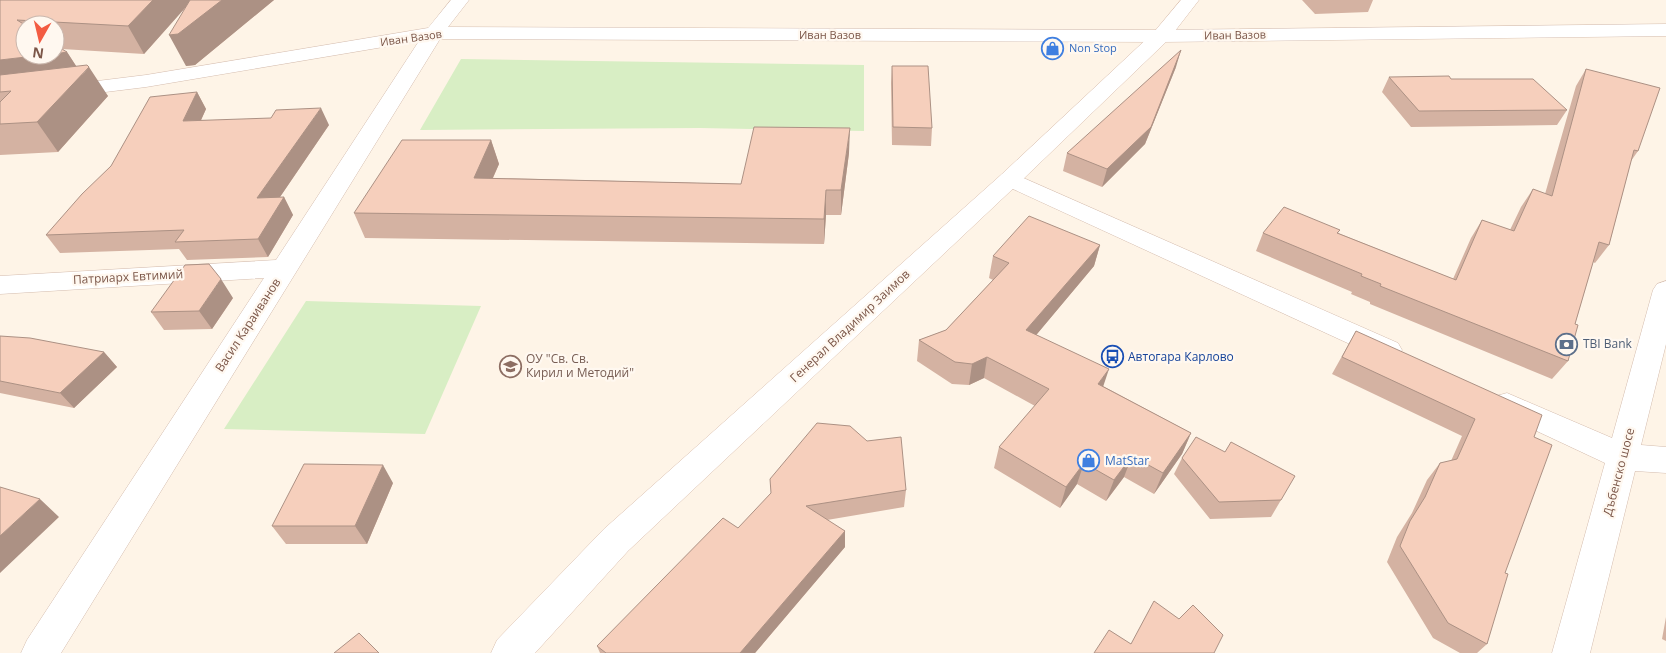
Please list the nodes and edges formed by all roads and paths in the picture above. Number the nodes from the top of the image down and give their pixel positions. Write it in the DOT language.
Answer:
graph roads {
  1 [pos="460,0"];
  2 [pos="1190,0"];
  3 [pos="1666,30"];
  4 [pos="434,33"];
  5 [pos="1161,36"];
  6 [pos="0,99"];
  7 [pos="1010,179"];
  8 [pos="285,268"];
  9 [pos="0,284"];
  10 [pos="1666,290"];
  11 [pos="1407,359"];
  12 [pos="1488,396"];
  13 [pos="1624,457"];
  14 [pos="1666,460"];
  15 [pos="40,653"];
  16 [pos="510,653"];
  17 [pos="1571,653"];
  1 -- 4 [label="street, Васил Караиванов"];
  2 -- 5 [label="street, Генерал Владимир Заимов"];
  3 -- 5 [label="street, Иван Вазов"];
  4 -- 5 [label="street, Иван Вазов"];
  4 -- 6 [label="street, Иван Вазов"];
  4 -- 8 [label="street, Васил Караиванов"];
  5 -- 7 [label="street, Генерал Владимир Заимов"];
  7 -- 11 [label="street"];
  7 -- 16 [label="street, Генерал Владимир Заимов"];
  8 -- 9 [label="street, Патриарх Евтимий"];
  8 -- 15 [label="street, Васил Караиванов"];
  10 -- 13 [label="street, Дъбенско шосе"];
  12 -- 13 [label="street"];
  13 -- 14 [label="street"];
  13 -- 17 [label="street, Дъбенско шосе"];
}
